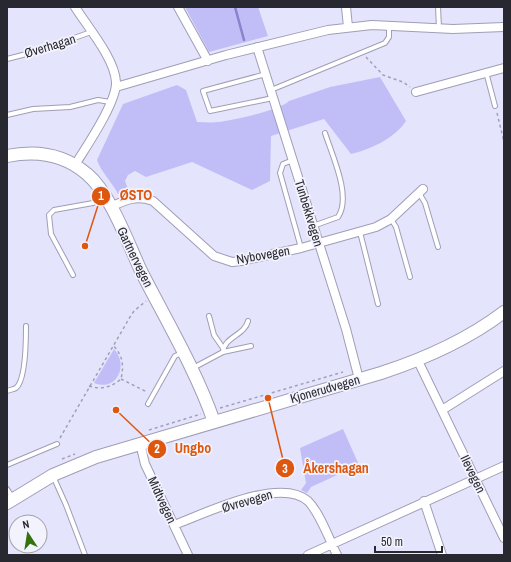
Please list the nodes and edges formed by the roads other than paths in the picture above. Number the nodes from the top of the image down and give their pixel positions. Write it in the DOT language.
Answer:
graph roads {
  1 [pos="75,7"];
  2 [pos="178,7"];
  3 [pos="346,7"];
  4 [pos="438,7"];
  5 [pos="389,25"];
  6 [pos="504,27"];
  7 [pos="348,28"];
  8 [pos="439,28"];
  9 [pos="92,32"];
  10 [pos="257,47"];
  11 [pos="7,59"];
  12 [pos="208,61"];
  13 [pos="504,68"];
  14 [pos="486,72"];
  15 [pos="266,74"];
  16 [pos="116,87"];
  17 [pos="271,90"];
  18 [pos="416,92"];
  19 [pos="273,98"];
  20 [pos="110,102"];
  21 [pos="495,106"];
  22 [pos="7,115"];
  23 [pos="325,133"];
  24 [pos="7,156"];
  25 [pos="293,160"];
  26 [pos="75,165"];
  27 [pos="421,191"];
  28 [pos="107,202"];
  29 [pos="391,219"];
  30 [pos="313,226"];
  31 [pos="360,232"];
  32 [pos="318,244"];
  33 [pos="302,248"];
  34 [pos="438,248"];
  35 [pos="73,275"];
  36 [pos="410,277"];
  37 [pos="378,304"];
  38 [pos="504,312"];
  39 [pos="209,316"];
  40 [pos="248,321"];
  41 [pos="26,326"];
  42 [pos="251,346"];
  43 [pos="223,350"];
  44 [pos="183,352"];
  45 [pos="418,361"];
  46 [pos="190,369"];
  47 [pos="504,372"];
  48 [pos="359,379"];
  49 [pos="7,391"];
  50 [pos="148,404"];
  51 [pos="442,410"];
  52 [pos="214,422"];
  53 [pos="56,444"];
  54 [pos="140,444"];
  55 [pos="7,465"];
  56 [pos="504,466"];
  57 [pos="53,475"];
  58 [pos="475,479"];
  59 [pos="9,497"];
  60 [pos="424,501"];
  61 [pos="174,525"];
  62 [pos="504,538"];
  63 [pos="332,544"];
  64 [pos="85,555"];
  65 [pos="188,555"];
  66 [pos="308,555"];
  67 [pos="337,555"];
  68 [pos="442,555"];
  1 -- 9 [label="street"];
  2 -- 12 [label="street"];
  3 -- 7 [label="street"];
  4 -- 8 [label="lane"];
  5 -- 7 [label="street"];
  5 -- 8 [label="street"];
  5 -- 17 [label="lane"];
  6 -- 8 [label="street"];
  7 -- 10 [label="street"];
  9 -- 11 [label="lane, Øverhagan"];
  9 -- 16 [label="street"];
  10 -- 12 [label="street"];
  10 -- 15 [label="street, Tunbekkvegen"];
  12 -- 16 [label="street"];
  13 -- 14 [label="street"];
  14 -- 18 [label="street"];
  14 -- 21 [label="lane"];
  15 -- 17 [label="street, Tunbekkvegen"];
  15 -- 19 [label="lane"];
  16 -- 20 [label="street"];
  17 -- 19 [label="street, Tunbekkvegen"];
  19 -- 25 [label="street, Tunbekkvegen"];
  20 -- 22 [label="lane"];
  20 -- 26 [label="street"];
  23 -- 30 [label="lane"];
  24 -- 26 [label="main road, Gartnervegen"];
  25 -- 30 [label="street, Tunbekkvegen"];
  25 -- 33 [label="lane"];
  26 -- 28 [label="main road, Gartnervegen"];
  27 -- 29 [label="street, Nybovegen"];
  27 -- 34 [label="lane"];
  28 -- 33 [label="street, Nybovegen"];
  28 -- 35 [label="lane"];
  28 -- 44 [label="main road, Gartnervegen"];
  29 -- 31 [label="street, Nybovegen"];
  29 -- 36 [label="lane"];
  30 -- 32 [label="street, Tunbekkvegen"];
  31 -- 32 [label="street, Nybovegen"];
  31 -- 37 [label="lane"];
  32 -- 33 [label="street, Nybovegen"];
  32 -- 48 [label="street, Tunbekkvegen"];
  38 -- 45 [label="main road, Kjonerudvegen"];
  39 -- 43 [label="lane"];
  40 -- 43 [label="lane"];
  41 -- 49 [label="lane"];
  42 -- 43 [label="lane"];
  43 -- 46 [label="lane"];
  44 -- 46 [label="main road, Gartnervegen"];
  44 -- 50 [label="lane"];
  45 -- 48 [label="main road, Kjonerudvegen"];
  45 -- 51 [label="street, Ilevegen"];
  46 -- 52 [label="main road, Gartnervegen"];
  47 -- 51 [label="street"];
  48 -- 52 [label="main road, Kjonerudvegen"];
  51 -- 58 [label="street, Ilevegen"];
  52 -- 54 [label="main road, Kjonerudvegen"];
  53 -- 55 [label="lane"];
  54 -- 57 [label="main road, Kjonerudvegen"];
  54 -- 61 [label="street, Midtvegen"];
  56 -- 58 [label="street"];
  57 -- 59 [label="main road, Kjonerudvegen"];
  57 -- 64 [label="lane"];
  58 -- 60 [label="street"];
  58 -- 62 [label="street, Ilevegen"];
  60 -- 63 [label="street"];
  60 -- 68 [label="street"];
  61 -- 63 [label="street, Øvrevegen"];
  61 -- 65 [label="street, Midtvegen"];
  63 -- 66 [label="street"];
  63 -- 67 [label="street, Øvrevegen"];
}
